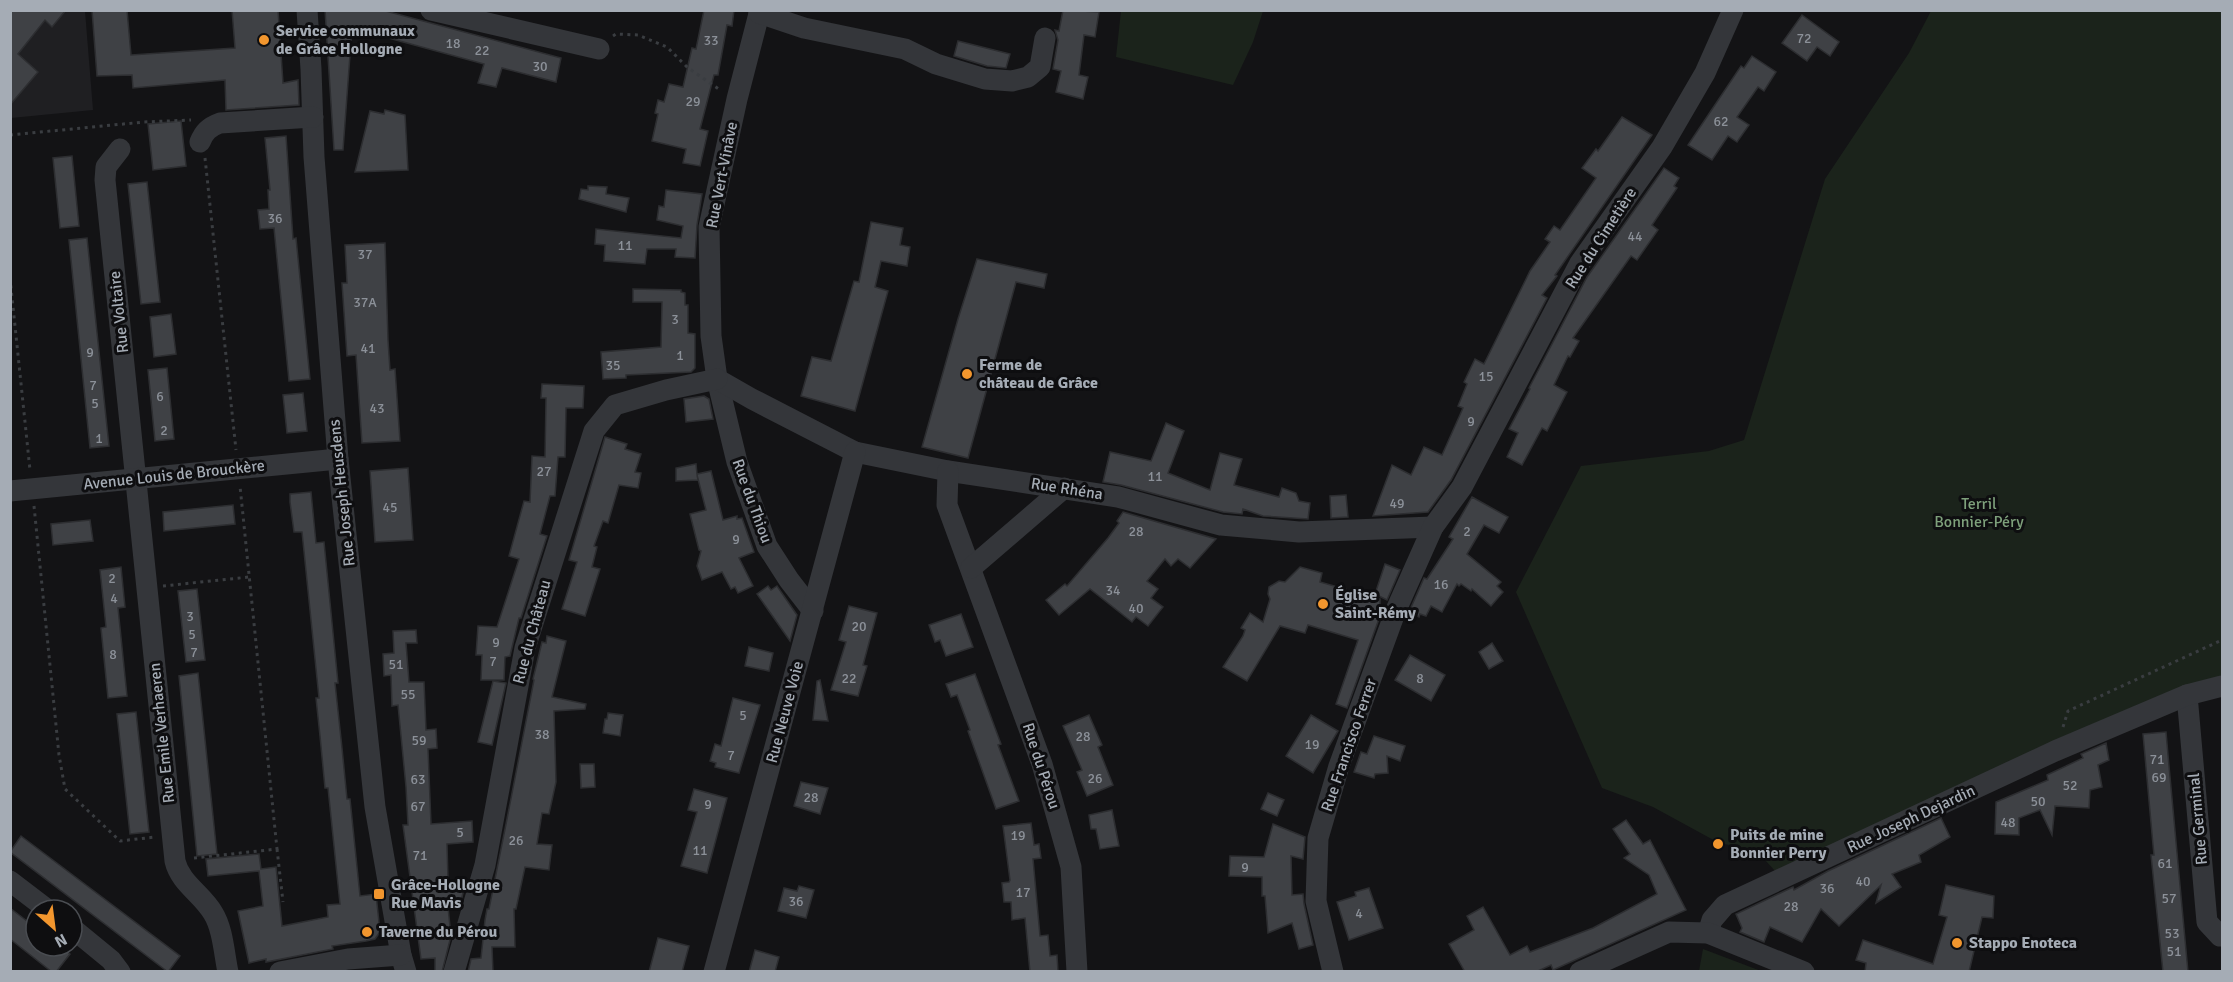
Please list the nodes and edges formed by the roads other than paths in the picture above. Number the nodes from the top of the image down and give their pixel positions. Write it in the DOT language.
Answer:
graph roads {
  1 [pos="307,10"];
  2 [pos="431,10"];
  3 [pos="1733,10"];
  4 [pos="759,12"];
  5 [pos="1044,38"];
  6 [pos="598,49"];
  7 [pos="313,117"];
  8 [pos="205,135"];
  9 [pos="120,149"];
  10 [pos="717,379"];
  11 [pos="855,452"];
  12 [pos="338,459"];
  13 [pos="948,471"];
  14 [pos="136,479"];
  15 [pos="1064,488"];
  16 [pos="10,491"];
  17 [pos="1433,527"];
  18 [pos="971,568"];
  19 [pos="813,611"];
  20 [pos="2223,686"];
  21 [pos="2187,695"];
  22 [pos="10,881"];
  23 [pos="32,898"];
  24 [pos="1708,933"];
  25 [pos="2223,936"];
  26 [pos="84,938"];
  27 [pos="404,963"];
  28 [pos="120,972"];
  29 [pos="228,972"];
  30 [pos="280,972"];
  31 [pos="454,972"];
  32 [pos="714,972"];
  33 [pos="1077,972"];
  34 [pos="1334,972"];
  35 [pos="1580,972"];
  36 [pos="1804,972"];
  1 -- 7 [label="street, Rue Joseph Heusdens"];
  2 -- 6 [label="street"];
  3 -- 17 [label="street, Rue du Cimetière"];
  4 -- 5 [label="street"];
  4 -- 10 [label="street, Rue Vert-Vinâve"];
  7 -- 8 [label="street"];
  7 -- 12 [label="street, Rue Joseph Heusdens"];
  9 -- 14 [label="street, Rue Voltaire"];
  10 -- 11 [label="street, Rue Rhéna"];
  10 -- 19 [label="street, Rue du Thiou"];
  10 -- 31 [label="street, Rue du Château"];
  11 -- 13 [label="street, Rue Rhéna"];
  11 -- 19 [label="street, Rue Neuve Voie"];
  12 -- 14 [label="street, Avenue Louis de Brouckère"];
  12 -- 27 [label="street, Rue Joseph Heusdens"];
  13 -- 15 [label="street, Rue Rhéna"];
  13 -- 18 [label="street, Rue du Pérou"];
  14 -- 16 [label="street, Avenue Louis de Brouckère"];
  14 -- 29 [label="street, Rue Emile Verhaeren"];
  15 -- 17 [label="street, Rue Rhéna"];
  15 -- 18 [label="street"];
  17 -- 34 [label="street, Rue Francisco Ferrer"];
  18 -- 33 [label="street, Rue du Pérou"];
  19 -- 32 [label="street, Rue Neuve Voie"];
  20 -- 21 [label="street, Rue Joseph Dejardin"];
  21 -- 24 [label="street, Rue Joseph Dejardin"];
  21 -- 25 [label="street, Rue Germinal"];
  22 -- 23 [label="street"];
  24 -- 35 [label="street"];
  24 -- 36 [label="street"];
  26 -- 28 [label="street"];
  27 -- 30 [label="street"];
}
